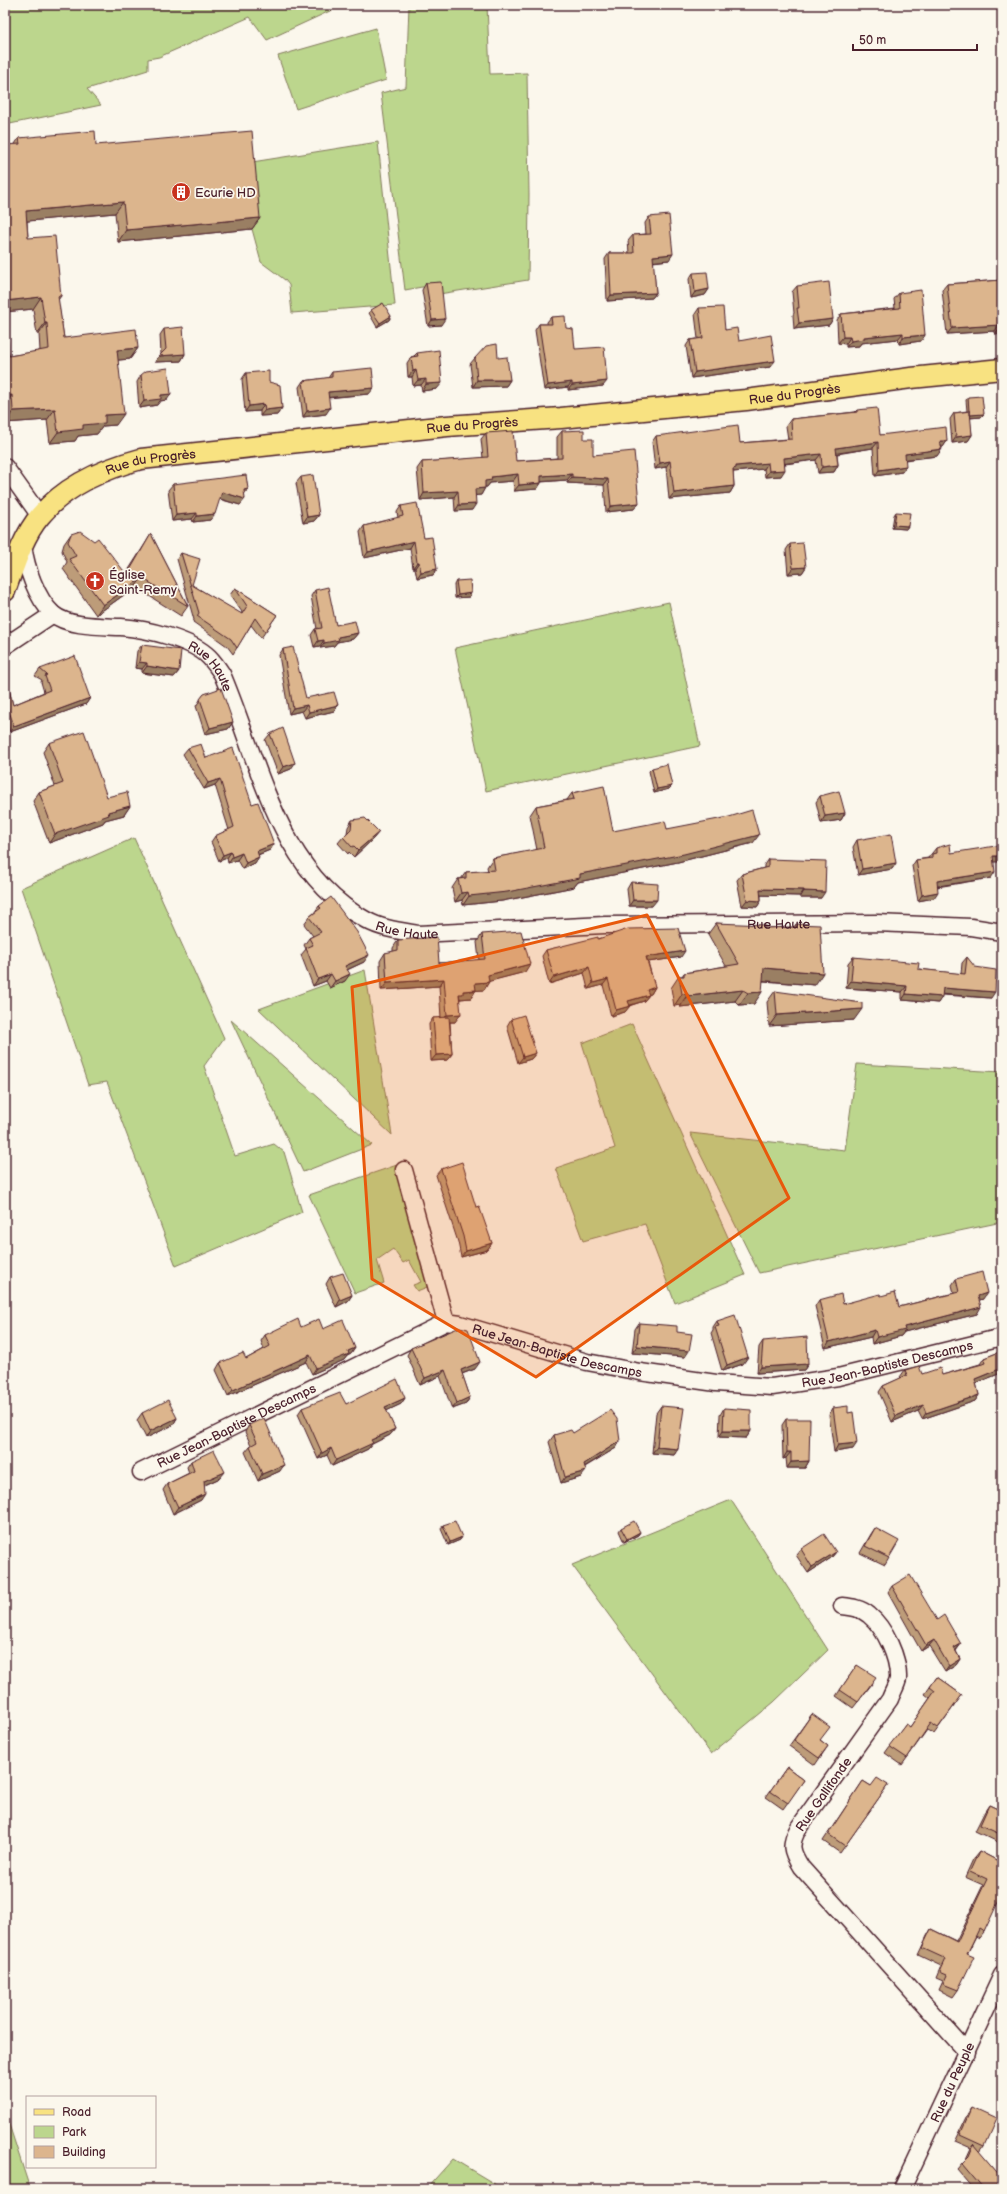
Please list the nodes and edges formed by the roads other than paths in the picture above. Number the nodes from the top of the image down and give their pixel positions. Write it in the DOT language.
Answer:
graph roads {
  1 [pos="1002,369"];
  2 [pos="5,467"];
  3 [pos="40,516"];
  4 [pos="23,545"];
  5 [pos="5,591"];
  6 [pos="53,614"];
  7 [pos="5,646"];
  8 [pos="1002,932"];
  9 [pos="404,1170"];
  10 [pos="446,1322"];
  11 [pos="1002,1337"];
  12 [pos="141,1472"];
  13 [pos="842,1606"];
  14 [pos="1002,1975"];
  15 [pos="968,2052"];
  16 [pos="902,2189"];
  1 -- 3 [label="main road, Rue du Progrès"];
  2 -- 3 [label="street"];
  3 -- 4 [label="main road, Rue du Progrès"];
  4 -- 5 [label="main road, Rue du Progrès"];
  4 -- 6 [label="street"];
  6 -- 7 [label="street"];
  6 -- 8 [label="street, Rue Haute"];
  9 -- 10 [label="street"];
  10 -- 11 [label="street, Rue Jean-Baptiste Descamps"];
  10 -- 12 [label="street, Rue Jean-Baptiste Descamps"];
  13 -- 15 [label="street, Rue Gallifonde"];
  14 -- 15 [label="street, Rue du Peuple"];
  15 -- 16 [label="street, Rue du Peuple"];
}
